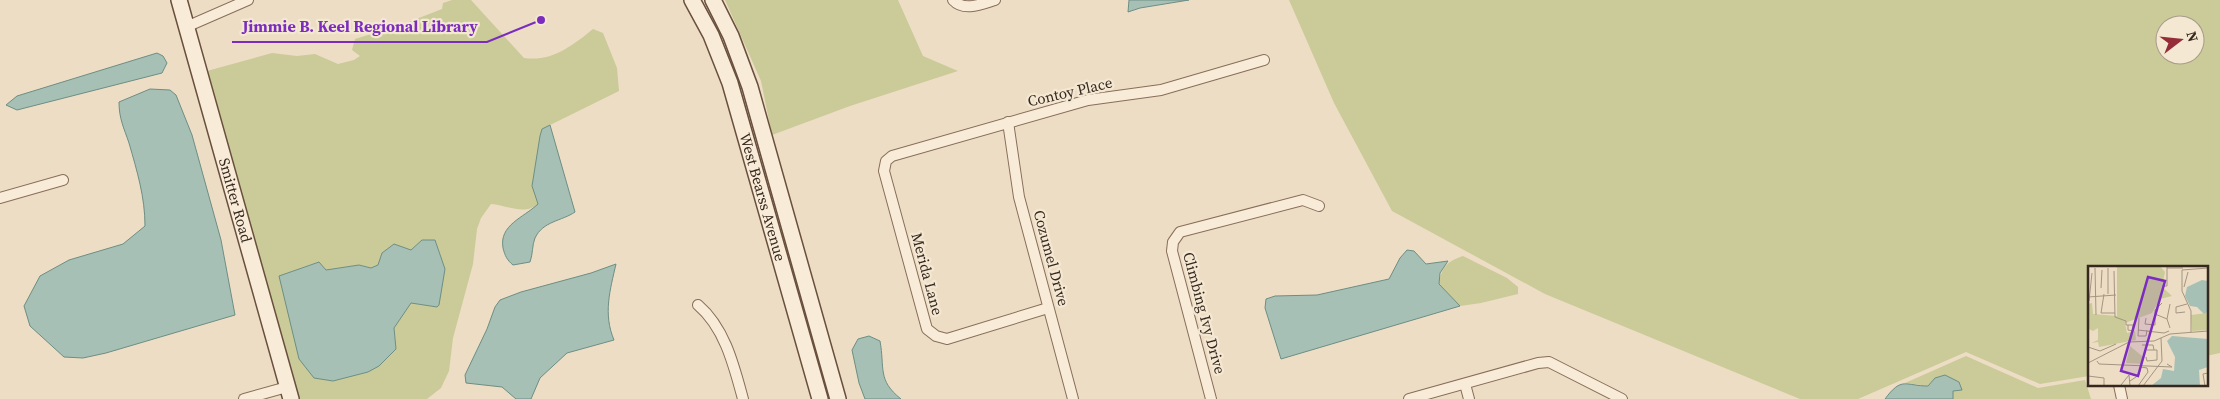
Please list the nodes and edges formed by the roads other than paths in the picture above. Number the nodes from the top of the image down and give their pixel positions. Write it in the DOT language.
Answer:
graph roads {
  1 [pos="179,0"];
  2 [pos="248,0"];
  3 [pos="692,0"];
  4 [pos="713,0"];
  5 [pos="953,0"];
  6 [pos="995,0"];
  7 [pos="186,27"];
  8 [pos="1264,60"];
  9 [pos="1008,122"];
  10 [pos="886,161"];
  11 [pos="63,180"];
  12 [pos="0,198"];
  13 [pos="1319,206"];
  14 [pos="698,305"];
  15 [pos="1048,308"];
  16 [pos="1465,384"];
  17 [pos="2119,386"];
  18 [pos="289,393"];
  19 [pos="244,399"];
  20 [pos="743,399"];
  21 [pos="820,399"];
  22 [pos="838,399"];
  23 [pos="1073,399"];
  24 [pos="1212,399"];
  25 [pos="1409,399"];
  26 [pos="1469,399"];
  27 [pos="1622,399"];
  28 [pos="2122,399"];
  1 -- 7 [label="main road, Smitter Road"];
  2 -- 7 [label="street"];
  3 -- 21 [label="main road, West Bearss Avenue"];
  4 -- 22 [label="main road, West Bearss Avenue"];
  5 -- 6 [label="street"];
  7 -- 18 [label="main road, Smitter Road"];
  8 -- 9 [label="street, Contoy Place"];
  9 -- 10 [label="street, Contoy Place"];
  9 -- 15 [label="street, Cozumel Drive"];
  10 -- 15 [label="street, Merida Lane"];
  11 -- 12 [label="street"];
  13 -- 24 [label="street, Climbing Ivy Drive"];
  14 -- 20 [label="street"];
  15 -- 23 [label="street, Cozumel Drive"];
  16 -- 25 [label="street"];
  16 -- 26 [label="street"];
  16 -- 27 [label="street"];
  17 -- 28 [label="street"];
  18 -- 19 [label="street"];
}
